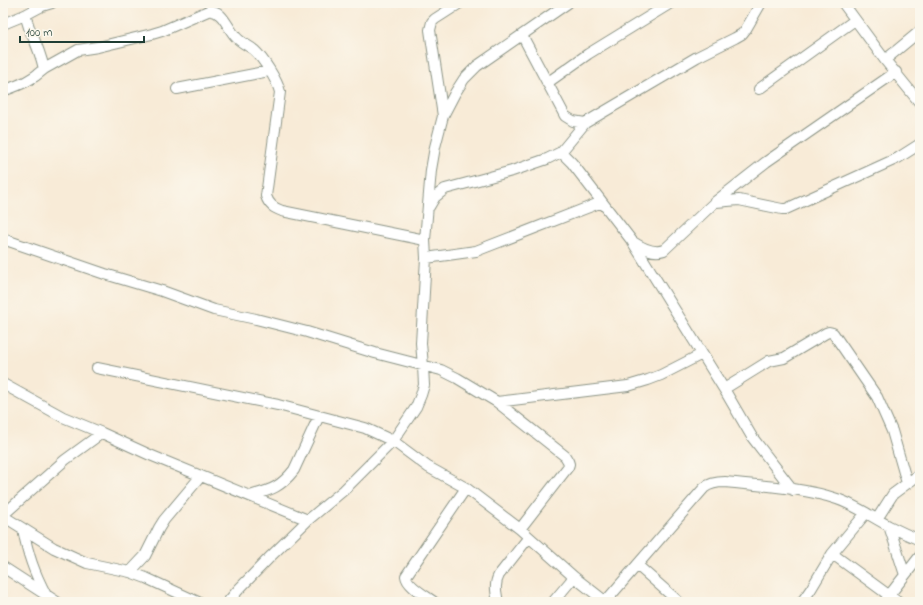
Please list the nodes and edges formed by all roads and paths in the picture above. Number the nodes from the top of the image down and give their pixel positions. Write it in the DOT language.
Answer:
graph roads {
  1 [pos="52,3"];
  2 [pos="460,3"];
  3 [pos="568,3"];
  4 [pos="671,3"];
  5 [pos="761,3"];
  6 [pos="848,5"];
  7 [pos="25,15"];
  8 [pos="855,20"];
  9 [pos="3,24"];
  10 [pos="920,31"];
  11 [pos="522,35"];
  12 [pos="886,60"];
  13 [pos="44,69"];
  14 [pos="269,70"];
  15 [pos="896,72"];
  16 [pos="547,83"];
  17 [pos="178,89"];
  18 [pos="759,89"];
  19 [pos="3,91"];
  20 [pos="920,103"];
  21 [pos="443,116"];
  22 [pos="585,123"];
  23 [pos="920,144"];
  24 [pos="561,152"];
  25 [pos="431,170"];
  26 [pos="445,189"];
  27 [pos="602,202"];
  28 [pos="715,202"];
  29 [pos="429,208"];
  30 [pos="3,239"];
  31 [pos="425,240"];
  32 [pos="632,241"];
  33 [pos="426,258"];
  34 [pos="702,354"];
  35 [pos="423,366"];
  36 [pos="97,368"];
  37 [pos="3,384"];
  38 [pos="724,389"];
  39 [pos="497,402"];
  40 [pos="319,416"];
  41 [pos="102,433"];
  42 [pos="393,441"];
  43 [pos="920,474"];
  44 [pos="201,476"];
  45 [pos="907,483"];
  46 [pos="466,488"];
  47 [pos="793,490"];
  48 [pos="250,496"];
  49 [pos="866,513"];
  50 [pos="3,515"];
  51 [pos="877,519"];
  52 [pos="308,520"];
  53 [pos="889,526"];
  54 [pos="23,529"];
  55 [pos="520,529"];
  56 [pos="529,537"];
  57 [pos="920,540"];
  58 [pos="832,554"];
  59 [pos="146,556"];
  60 [pos="920,556"];
  61 [pos="637,565"];
  62 [pos="3,567"];
  63 [pos="130,572"];
  64 [pos="905,575"];
  65 [pos="574,577"];
  66 [pos="146,578"];
  67 [pos="46,596"];
  68 [pos="891,600"];
  69 [pos="57,602"];
  70 [pos="198,602"];
  71 [pos="228,602"];
  72 [pos="434,602"];
  73 [pos="498,602"];
  74 [pos="554,602"];
  75 [pos="606,602"];
  76 [pos="679,602"];
  77 [pos="802,602"];
  1 -- 7 [label="street"];
  2 -- 21 [label="street"];
  3 -- 11 [label="street"];
  4 -- 16 [label="street"];
  5 -- 22 [label="street"];
  6 -- 8 [label="street"];
  7 -- 9 [label="street"];
  7 -- 13 [label="street"];
  8 -- 12 [label="street"];
  8 -- 18 [label="street"];
  10 -- 12 [label="street"];
  11 -- 16 [label="street"];
  11 -- 21 [label="street"];
  12 -- 15 [label="street"];
  13 -- 14 [label="street"];
  13 -- 19 [label="street"];
  14 -- 17 [label="street"];
  14 -- 31 [label="street"];
  15 -- 20 [label="street"];
  15 -- 28 [label="street"];
  16 -- 22 [label="street"];
  21 -- 25 [label="street"];
  22 -- 24 [label="street"];
  23 -- 28 [label="street"];
  24 -- 26 [label="street"];
  24 -- 27 [label="street"];
  25 -- 26 [label="street"];
  25 -- 29 [label="street"];
  26 -- 29 [label="street"];
  27 -- 32 [label="street"];
  27 -- 33 [label="street"];
  28 -- 32 [label="street"];
  29 -- 31 [label="street"];
  30 -- 35 [label="street"];
  31 -- 33 [label="street"];
  32 -- 34 [label="street"];
  33 -- 35 [label="street"];
  34 -- 38 [label="street"];
  34 -- 39 [label="street"];
  35 -- 39 [label="street"];
  35 -- 42 [label="street"];
  36 -- 40 [label="street"];
  37 -- 41 [label="street"];
  38 -- 45 [label="street"];
  38 -- 47 [label="street"];
  39 -- 55 [label="street"];
  40 -- 42 [label="street"];
  40 -- 48 [label="street"];
  41 -- 44 [label="street"];
  41 -- 50 [label="street"];
  42 -- 46 [label="street"];
  42 -- 52 [label="street"];
  43 -- 45 [label="street"];
  44 -- 48 [label="street"];
  44 -- 59 [label="street"];
  45 -- 51 [label="street"];
  46 -- 55 [label="street"];
  46 -- 72 [label="street"];
  47 -- 49 [label="street"];
  47 -- 61 [label="street"];
  48 -- 52 [label="street"];
  49 -- 51 [label="street"];
  49 -- 58 [label="street"];
  50 -- 54 [label="street"];
  51 -- 53 [label="street"];
  52 -- 71 [label="street"];
  53 -- 57 [label="street"];
  53 -- 64 [label="street"];
  54 -- 63 [label="street"];
  54 -- 67 [label="street"];
  55 -- 56 [label="street"];
  56 -- 65 [label="street"];
  56 -- 73 [label="street"];
  58 -- 68 [label="street"];
  58 -- 77 [label="street"];
  59 -- 63 [label="street"];
  59 -- 66 [label="street"];
  60 -- 64 [label="street"];
  61 -- 75 [label="street"];
  61 -- 76 [label="street"];
  62 -- 67 [label="street"];
  63 -- 66 [label="street"];
  64 -- 68 [label="street"];
  65 -- 74 [label="street"];
  65 -- 75 [label="street"];
  66 -- 70 [label="street"];
  67 -- 69 [label="street"];
}
